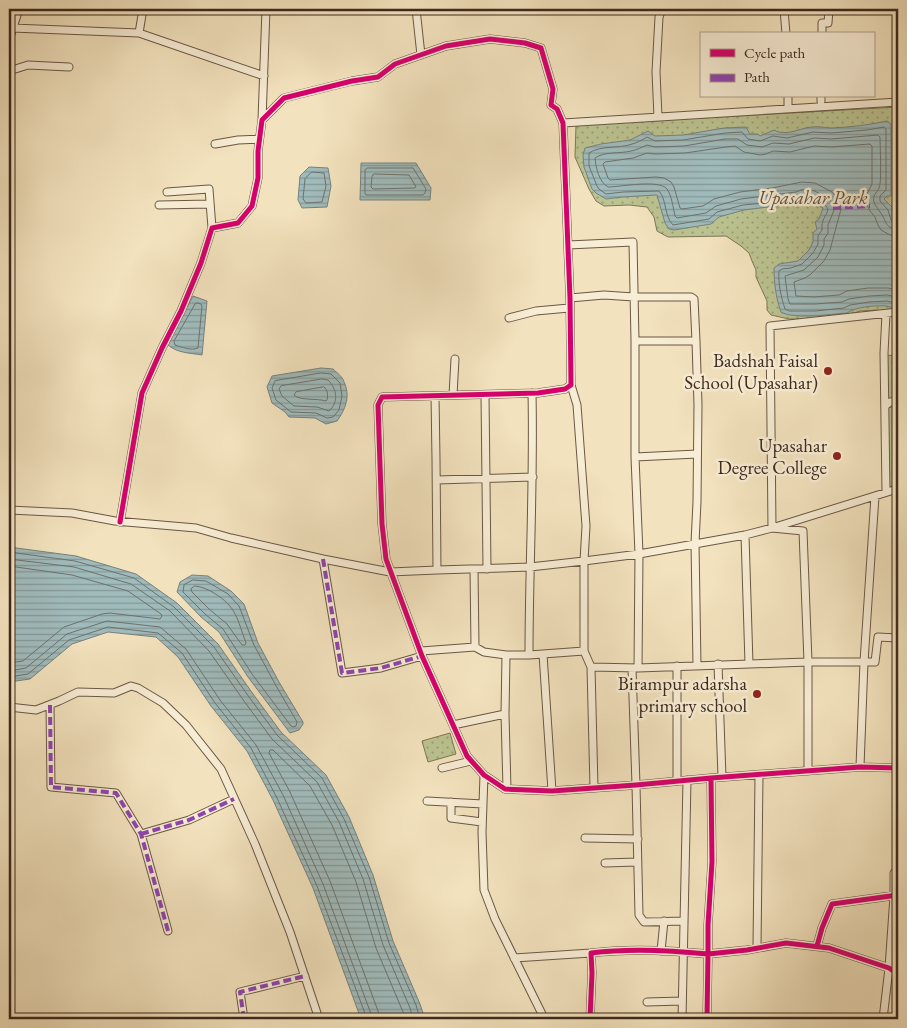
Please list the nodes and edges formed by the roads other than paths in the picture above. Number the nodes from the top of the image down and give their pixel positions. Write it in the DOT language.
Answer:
graph roads {
  1 [pos="19,9"];
  2 [pos="143,9"];
  3 [pos="266,9"];
  4 [pos="416,9"];
  5 [pos="662,9"];
  6 [pos="784,9"];
  7 [pos="829,9"];
  8 [pos="12,28"];
  9 [pos="786,32"];
  10 [pos="822,32"];
  11 [pos="139,34"];
  12 [pos="9,40"];
  13 [pos="421,55"];
  14 [pos="69,68"];
  15 [pos="9,71"];
  16 [pos="264,76"];
  17 [pos="788,98"];
  18 [pos="898,102"];
  19 [pos="788,108"];
  20 [pos="658,117"];
  21 [pos="262,120"];
  22 [pos="563,123"];
  23 [pos="260,139"];
  24 [pos="215,144"];
  25 [pos="168,192"];
  26 [pos="210,204"];
  27 [pos="159,205"];
  28 [pos="212,228"];
  29 [pos="568,245"];
  30 [pos="634,297"];
  31 [pos="570,298"];
  32 [pos="570,308"];
  33 [pos="898,312"];
  34 [pos="886,314"];
  35 [pos="509,318"];
  36 [pos="635,341"];
  37 [pos="696,341"];
  38 [pos="455,360"];
  39 [pos="571,384"];
  40 [pos="532,393"];
  41 [pos="484,394"];
  42 [pos="435,396"];
  43 [pos="453,396"];
  44 [pos="898,401"];
  45 [pos="885,406"];
  46 [pos="697,454"];
  47 [pos="636,457"];
  48 [pos="533,476"];
  49 [pos="485,478"];
  50 [pos="437,480"];
  51 [pos="898,490"];
  52 [pos="886,492"];
  53 [pos="875,496"];
  54 [pos="9,510"];
  55 [pos="120,522"];
  56 [pos="772,528"];
  57 [pos="745,535"];
  58 [pos="695,544"];
  59 [pos="639,554"];
  60 [pos="323,559"];
  61 [pos="584,561"];
  62 [pos="530,567"];
  63 [pos="474,569"];
  64 [pos="487,569"];
  65 [pos="437,570"];
  66 [pos="390,572"];
  67 [pos="898,638"];
  68 [pos="475,647"];
  69 [pos="584,651"];
  70 [pos="421,654"];
  71 [pos="543,654"];
  72 [pos="506,656"];
  73 [pos="529,656"];
  74 [pos="808,662"];
  75 [pos="864,662"];
  76 [pos="718,664"];
  77 [pos="749,664"];
  78 [pos="677,666"];
  79 [pos="697,666"];
  80 [pos="591,667"];
  81 [pos="635,668"];
  82 [pos="50,705"];
  83 [pos="9,707"];
  84 [pos="505,714"];
  85 [pos="454,726"];
  86 [pos="471,761"];
  87 [pos="860,767"];
  88 [pos="442,768"];
  89 [pos="898,768"];
  90 [pos="808,771"];
  91 [pos="484,775"];
  92 [pos="758,775"];
  93 [pos="722,777"];
  94 [pos="711,778"];
  95 [pos="687,780"];
  96 [pos="677,781"];
  97 [pos="636,786"];
  98 [pos="594,788"];
  99 [pos="507,789"];
  100 [pos="552,791"];
  101 [pos="234,799"];
  102 [pos="427,801"];
  103 [pos="451,802"];
  104 [pos="482,804"];
  105 [pos="452,818"];
  106 [pos="482,822"];
  107 [pos="444,823"];
  108 [pos="141,834"];
  109 [pos="585,838"];
  110 [pos="638,839"];
  111 [pos="637,862"];
  112 [pos="605,863"];
  113 [pos="898,868"];
  114 [pos="896,895"];
  115 [pos="664,921"];
  116 [pos="684,921"];
  117 [pos="168,932"];
  118 [pos="817,946"];
  119 [pos="757,948"];
  120 [pos="661,951"];
  121 [pos="683,952"];
  122 [pos="590,953"];
  123 [pos="708,954"];
  124 [pos="514,958"];
  125 [pos="889,968"];
  126 [pos="898,974"];
  127 [pos="305,976"];
  128 [pos="682,1001"];
  129 [pos="647,1002"];
  130 [pos="244,1019"];
  131 [pos="319,1019"];
  132 [pos="543,1019"];
  133 [pos="590,1019"];
  134 [pos="682,1019"];
  135 [pos="707,1019"];
  136 [pos="883,1019"];
  1 -- 8 [label="street"];
  2 -- 11 [label="street"];
  3 -- 16 [label="street"];
  4 -- 13 [label="street"];
  5 -- 20 [label="street"];
  6 -- 9 [label="street"];
  7 -- 10 [label="street"];
  8 -- 11 [label="street"];
  8 -- 12 [label="street"];
  11 -- 16 [label="street"];
  13 -- 21 [label="street"];
  13 -- 22 [label="street"];
  14 -- 15 [label="street"];
  16 -- 21 [label="street"];
  17 -- 19 [label="street"];
  18 -- 19 [label="street"];
  19 -- 20 [label="street"];
  20 -- 22 [label="street"];
  21 -- 23 [label="street"];
  22 -- 29 [label="street"];
  23 -- 24 [label="street"];
  23 -- 28 [label="street"];
  25 -- 26 [label="street"];
  26 -- 27 [label="street"];
  26 -- 28 [label="street"];
  28 -- 55 [label="street"];
  29 -- 30 [label="street"];
  29 -- 31 [label="street"];
  30 -- 31 [label="street"];
  30 -- 36 [label="street"];
  30 -- 37 [label="street"];
  31 -- 32 [label="street"];
  32 -- 35 [label="street"];
  32 -- 39 [label="street"];
  33 -- 34 [label="street"];
  34 -- 45 [label="street"];
  34 -- 56 [label="street"];
  36 -- 37 [label="street"];
  36 -- 47 [label="street"];
  37 -- 46 [label="street"];
  38 -- 43 [label="street"];
  39 -- 40 [label="street"];
  39 -- 61 [label="street"];
  40 -- 41 [label="street"];
  40 -- 48 [label="street"];
  41 -- 43 [label="street"];
  41 -- 49 [label="street"];
  42 -- 43 [label="street"];
  42 -- 50 [label="street"];
  42 -- 66 [label="street"];
  44 -- 45 [label="street"];
  45 -- 52 [label="street"];
  46 -- 47 [label="street"];
  46 -- 58 [label="street"];
  47 -- 59 [label="street"];
  48 -- 49 [label="street"];
  48 -- 62 [label="street"];
  49 -- 50 [label="street"];
  49 -- 64 [label="street"];
  50 -- 65 [label="street"];
  51 -- 52 [label="street"];
  52 -- 53 [label="street"];
  53 -- 56 [label="street"];
  53 -- 75 [label="street"];
  54 -- 55 [label="street"];
  55 -- 60 [label="street"];
  56 -- 57 [label="street"];
  56 -- 74 [label="street"];
  57 -- 58 [label="street"];
  57 -- 77 [label="street"];
  58 -- 59 [label="street"];
  58 -- 79 [label="street"];
  59 -- 61 [label="street"];
  59 -- 81 [label="street"];
  60 -- 66 [label="street"];
  60 -- 70 [label="street"];
  61 -- 62 [label="street"];
  61 -- 69 [label="street"];
  62 -- 64 [label="street"];
  62 -- 73 [label="street"];
  63 -- 64 [label="street"];
  63 -- 65 [label="street"];
  63 -- 68 [label="street"];
  65 -- 66 [label="street"];
  66 -- 70 [label="street"];
  67 -- 75 [label="street"];
  68 -- 70 [label="street"];
  68 -- 72 [label="street"];
  69 -- 71 [label="street"];
  69 -- 80 [label="street"];
  70 -- 85 [label="street"];
  71 -- 73 [label="street"];
  71 -- 100 [label="street"];
  72 -- 73 [label="street"];
  72 -- 84 [label="street"];
  74 -- 75 [label="street"];
  74 -- 77 [label="street"];
  74 -- 90 [label="street"];
  75 -- 87 [label="street"];
  76 -- 77 [label="street"];
  76 -- 79 [label="street"];
  76 -- 93 [label="street"];
  78 -- 79 [label="street"];
  78 -- 81 [label="street"];
  78 -- 96 [label="street"];
  80 -- 81 [label="street"];
  80 -- 98 [label="street"];
  81 -- 97 [label="street"];
  82 -- 83 [label="street"];
  82 -- 101 [label="street"];
  82 -- 108 [label="street"];
  84 -- 85 [label="street"];
  84 -- 99 [label="street"];
  85 -- 86 [label="street"];
  86 -- 88 [label="street"];
  86 -- 91 [label="street"];
  87 -- 89 [label="street"];
  87 -- 90 [label="street"];
  90 -- 92 [label="street"];
  91 -- 99 [label="street"];
  91 -- 104 [label="street"];
  92 -- 93 [label="street"];
  92 -- 119 [label="street"];
  93 -- 94 [label="street"];
  94 -- 95 [label="street"];
  94 -- 123 [label="street"];
  95 -- 96 [label="street"];
  95 -- 116 [label="street"];
  96 -- 97 [label="street"];
  97 -- 98 [label="street"];
  97 -- 110 [label="street"];
  98 -- 100 [label="street"];
  99 -- 100 [label="street"];
  101 -- 108 [label="street"];
  101 -- 127 [label="street"];
  102 -- 103 [label="street"];
  103 -- 104 [label="street"];
  103 -- 105 [label="street"];
  104 -- 106 [label="street"];
  105 -- 106 [label="street"];
  105 -- 107 [label="street"];
  106 -- 124 [label="street"];
  108 -- 117 [label="street"];
  109 -- 110 [label="street"];
  110 -- 111 [label="street"];
  111 -- 112 [label="street"];
  111 -- 115 [label="street"];
  113 -- 114 [label="street"];
  114 -- 118 [label="street"];
  114 -- 125 [label="street"];
  115 -- 116 [label="street"];
  115 -- 120 [label="street"];
  116 -- 121 [label="street"];
  118 -- 119 [label="street"];
  118 -- 125 [label="street"];
  119 -- 123 [label="street"];
  120 -- 121 [label="street"];
  120 -- 122 [label="street"];
  121 -- 123 [label="street"];
  121 -- 128 [label="street"];
  122 -- 124 [label="street"];
  122 -- 133 [label="street"];
  123 -- 135 [label="street"];
  124 -- 132 [label="street"];
  125 -- 126 [label="street"];
  125 -- 136 [label="street"];
  127 -- 130 [label="street"];
  127 -- 131 [label="street"];
  128 -- 129 [label="street"];
  128 -- 134 [label="street"];
}
